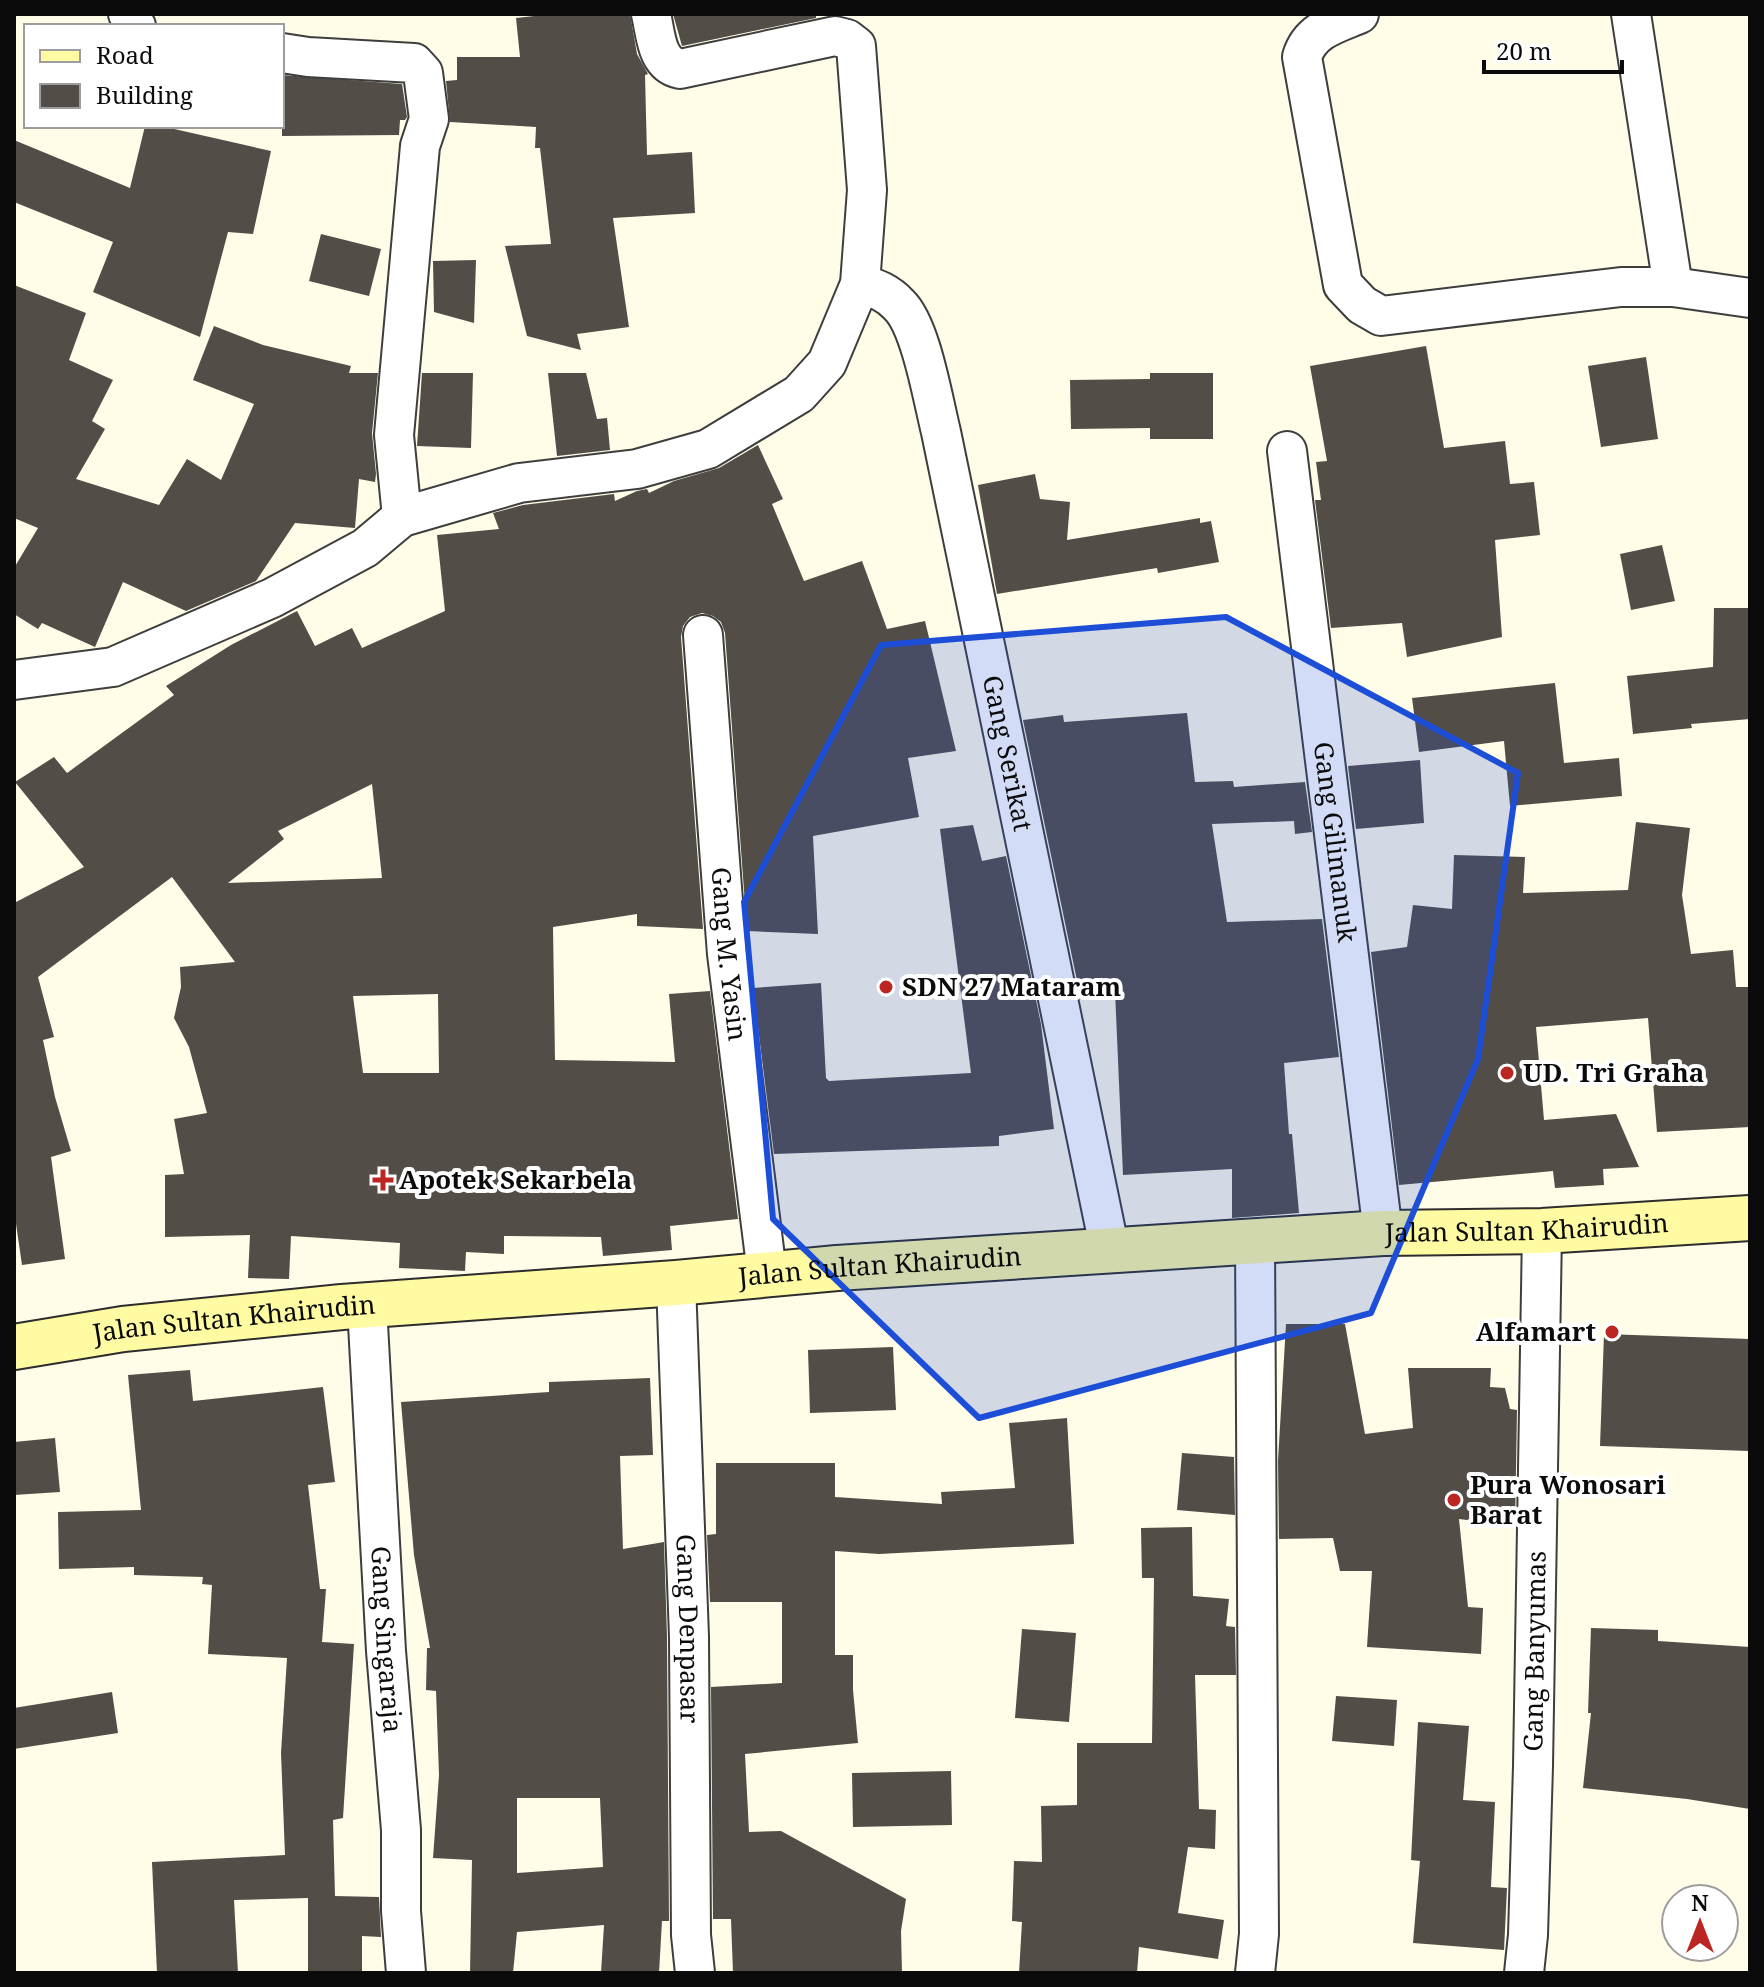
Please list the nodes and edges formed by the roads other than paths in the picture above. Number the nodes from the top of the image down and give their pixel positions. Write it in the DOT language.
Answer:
graph roads {
  1 [pos="651,14"];
  2 [pos="1359,14"];
  3 [pos="1631,14"];
  4 [pos="284,53"];
  5 [pos="860,284"];
  6 [pos="1673,287"];
  7 [pos="1750,298"];
  8 [pos="1287,451"];
  9 [pos="402,517"];
  10 [pos="703,635"];
  11 [pos="14,680"];
  12 [pos="1750,1218"];
  13 [pos="1542,1231"];
  14 [pos="1383,1233"];
  15 [pos="1255,1241"];
  16 [pos="1110,1251"];
  17 [pos="767,1273"];
  18 [pos="676,1283"];
  19 [pos="367,1306"];
  20 [pos="14,1347"];
  21 [pos="406,1973"];
  22 [pos="695,1973"];
  23 [pos="1255,1973"];
  24 [pos="1524,1973"];
  1 -- 5 [label="street"];
  2 -- 6 [label="street"];
  3 -- 6 [label="street"];
  4 -- 9 [label="street"];
  5 -- 9 [label="street"];
  5 -- 16 [label="street, Gang Serikat"];
  6 -- 7 [label="street"];
  8 -- 14 [label="street, Gang Gilimanuk"];
  9 -- 11 [label="street"];
  10 -- 17 [label="street, Gang M. Yasin"];
  12 -- 13 [label="main road, Jalan Sultan Khairudin"];
  13 -- 14 [label="main road, Jalan Sultan Khairudin"];
  13 -- 24 [label="street, Gang Banyumas"];
  14 -- 15 [label="main road, Jalan Sultan Khairudin"];
  15 -- 16 [label="main road, Jalan Sultan Khairudin"];
  15 -- 23 [label="street"];
  16 -- 17 [label="main road, Jalan Sultan Khairudin"];
  17 -- 18 [label="main road, Jalan Sultan Khairudin"];
  18 -- 19 [label="main road, Jalan Sultan Khairudin"];
  18 -- 22 [label="street, Gang Denpasar"];
  19 -- 20 [label="main road, Jalan Sultan Khairudin"];
  19 -- 21 [label="street, Gang Singaraja"];
}
